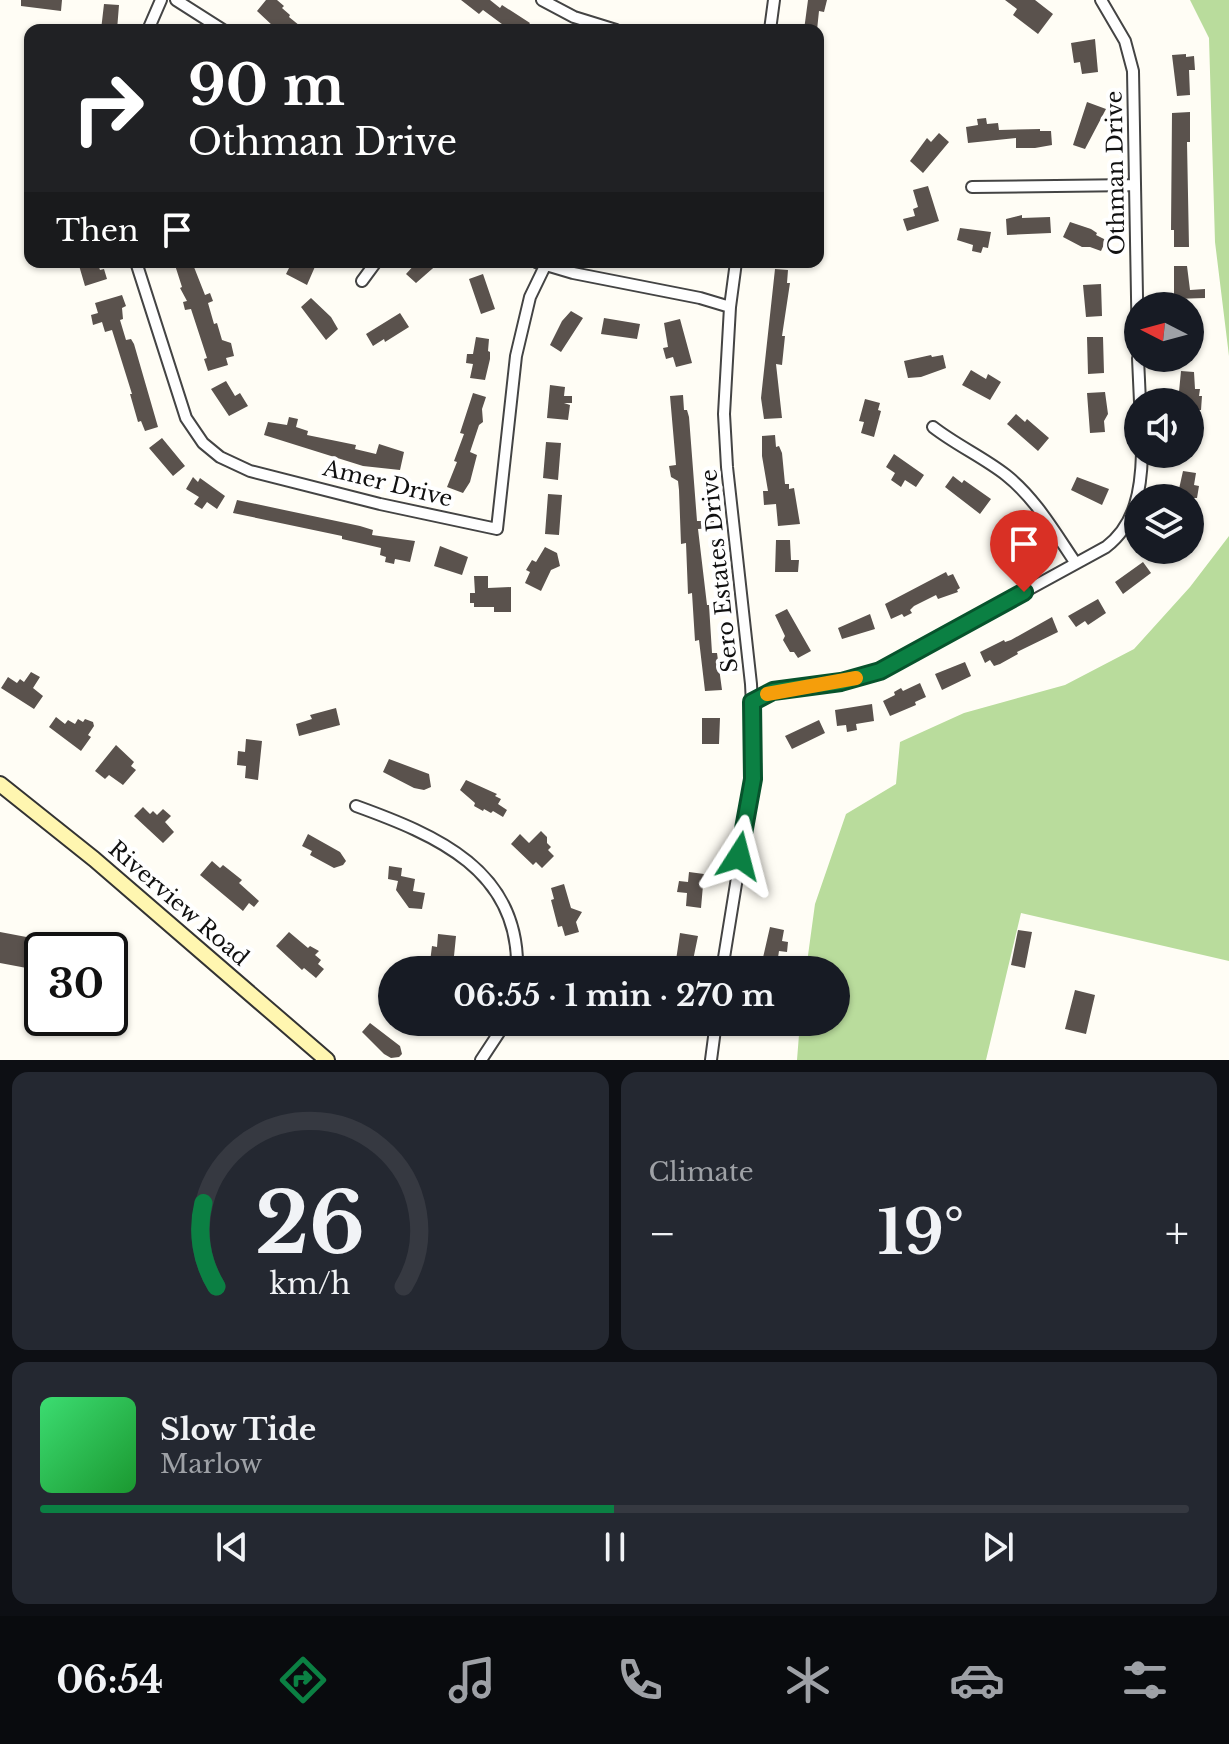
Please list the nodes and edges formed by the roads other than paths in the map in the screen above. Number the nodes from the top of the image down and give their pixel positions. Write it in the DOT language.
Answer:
graph roads {
  1 [pos="161,0"];
  2 [pos="176,0"];
  3 [pos="542,0"];
  4 [pos="774,0"];
  5 [pos="1101,0"];
  6 [pos="151,24"];
  7 [pos="214,24"];
  8 [pos="597,24"];
  9 [pos="771,24"];
  10 [pos="1135,185"];
  11 [pos="972,187"];
  12 [pos="138,268"];
  13 [pos="372,268"];
  14 [pos="539,268"];
  15 [pos="559,268"];
  16 [pos="735,268"];
  17 [pos="362,281"];
  18 [pos="1137,292"];
  19 [pos="730,307"];
  20 [pos="933,427"];
  21 [pos="1141,468"];
  22 [pos="1075,562"];
  23 [pos="752,702"];
  24 [pos="0,784"];
  25 [pos="356,806"];
  26 [pos="516,956"];
  27 [pos="724,956"];
  28 [pos="497,1036"];
  29 [pos="714,1036"];
  30 [pos="327,1060"];
  31 [pos="481,1060"];
  32 [pos="711,1060"];
  1 -- 6 [label="street"];
  2 -- 7 [label="street"];
  3 -- 8 [label="street"];
  4 -- 9 [label="street"];
  5 -- 10 [label="street, Othman Drive"];
  10 -- 11 [label="street"];
  10 -- 18 [label="street, Othman Drive"];
  12 -- 14 [label="street, Amer Drive"];
  13 -- 17 [label="street"];
  15 -- 19 [label="street"];
  16 -- 19 [label="street, Sero Estates Drive"];
  19 -- 23 [label="street, Sero Estates Drive"];
  20 -- 22 [label="street"];
  21 -- 22 [label="street"];
  22 -- 23 [label="street"];
  23 -- 27 [label="street, Sero Estates Drive"];
  24 -- 30 [label="street, Riverview Road"];
  25 -- 26 [label="street"];
  28 -- 31 [label="street"];
  29 -- 32 [label="street"];
}
